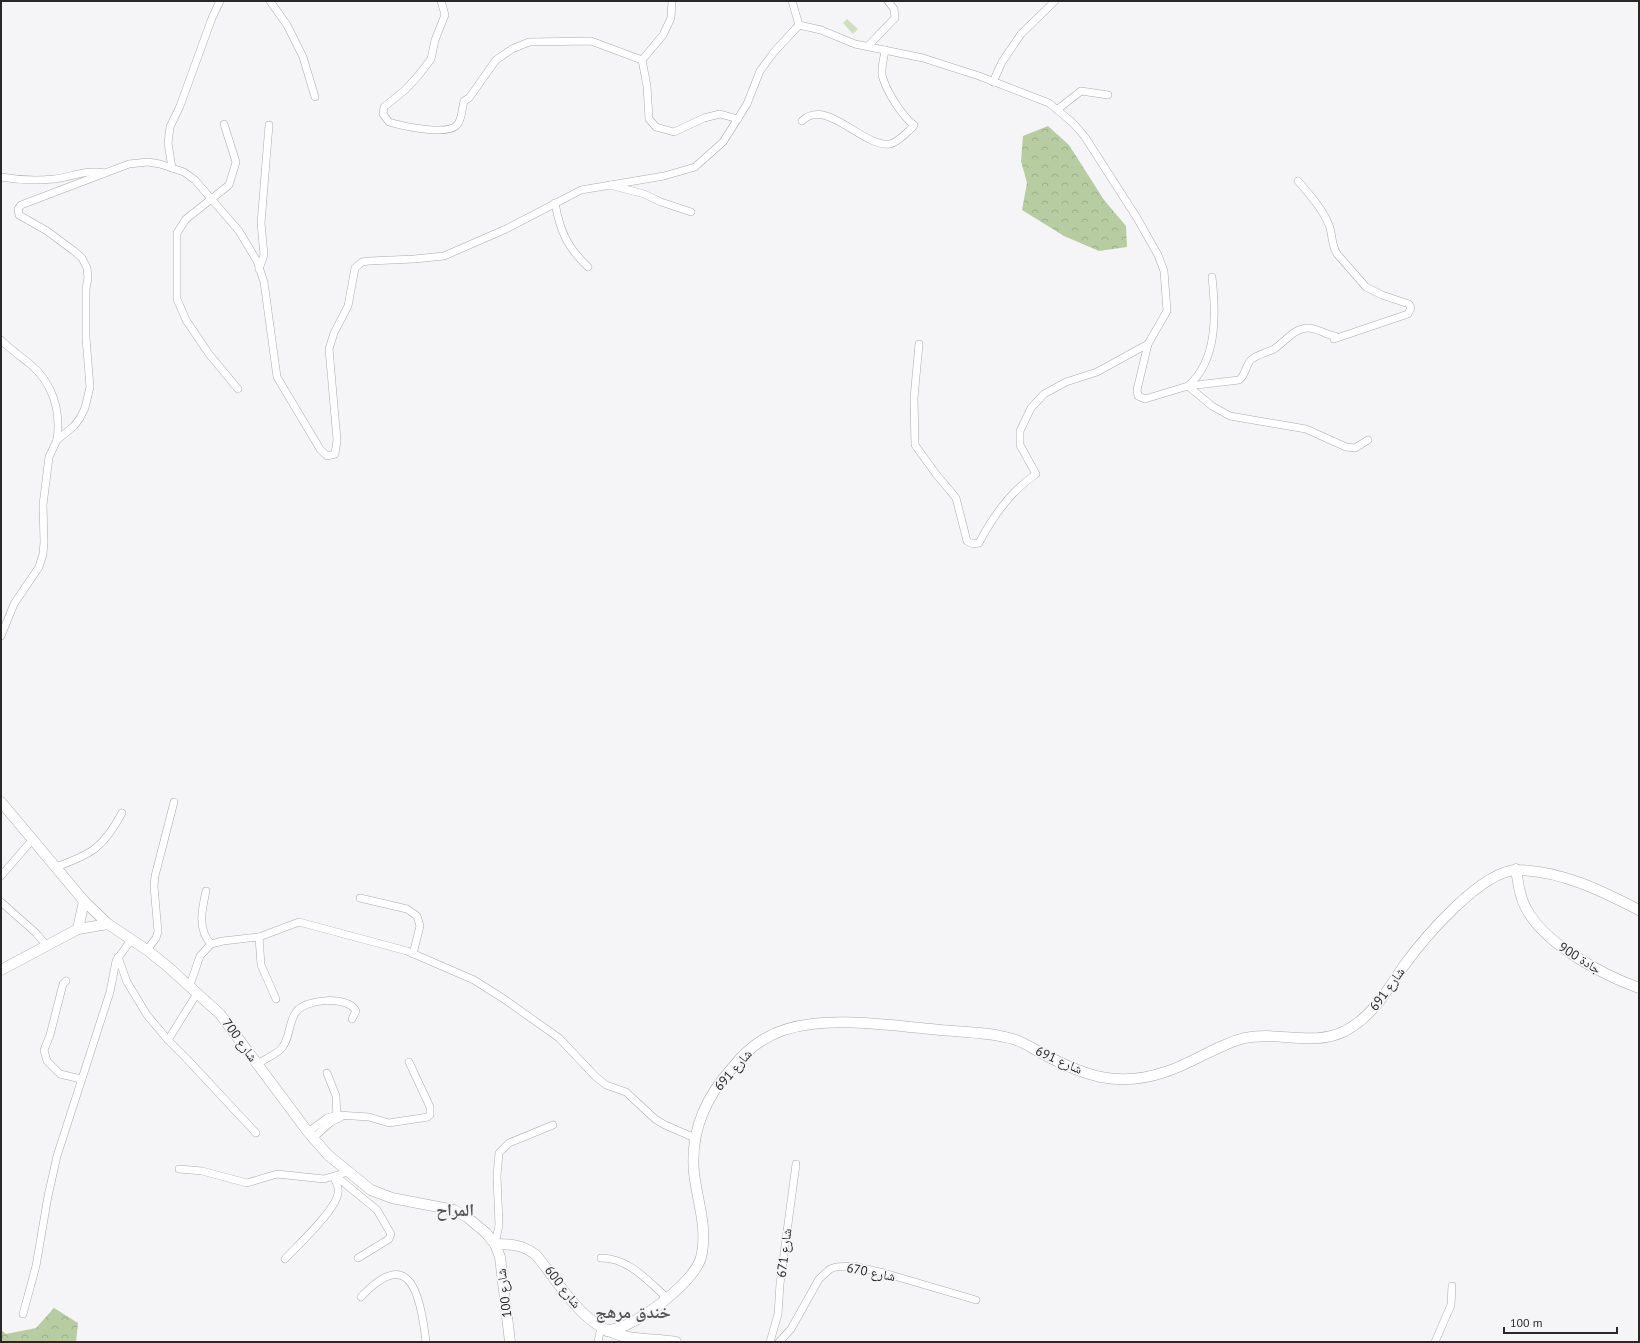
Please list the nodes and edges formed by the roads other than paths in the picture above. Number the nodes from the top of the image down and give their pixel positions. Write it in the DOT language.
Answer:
graph roads {
  1 [pos="220,1"];
  2 [pos="270,1"];
  3 [pos="441,1"];
  4 [pos="672,1"];
  5 [pos="792,1"];
  6 [pos="888,1"];
  7 [pos="1055,1"];
  8 [pos="799,25"];
  9 [pos="868,46"];
  10 [pos="885,50"];
  11 [pos="642,60"];
  12 [pos="993,82"];
  13 [pos="1108,96"];
  14 [pos="315,97"];
  15 [pos="1058,109"];
  16 [pos="738,119"];
  17 [pos="802,121"];
  18 [pos="224,124"];
  19 [pos="269,126"];
  20 [pos="172,168"];
  21 [pos="106,173"];
  22 [pos="1,177"];
  23 [pos="1298,182"];
  24 [pos="608,184"];
  25 [pos="211,198"];
  26 [pos="555,203"];
  27 [pos="691,212"];
  28 [pos="588,267"];
  29 [pos="259,269"];
  30 [pos="1212,277"];
  31 [pos="1,340"];
  32 [pos="919,344"];
  33 [pos="1148,344"];
  34 [pos="1188,386"];
  35 [pos="238,389"];
  36 [pos="58,440"];
  37 [pos="1368,440"];
  38 [pos="1,636"];
  39 [pos="1,802"];
  40 [pos="174,802"];
  41 [pos="122,813"];
  42 [pos="33,839"];
  43 [pos="56,867"];
  44 [pos="1516,869"];
  45 [pos="1,876"];
  46 [pos="206,892"];
  47 [pos="360,898"];
  48 [pos="84,901"];
  49 [pos="1,902"];
  50 [pos="1639,910"];
  51 [pos="108,924"];
  52 [pos="78,929"];
  53 [pos="259,937"];
  54 [pos="131,940"];
  55 [pos="211,944"];
  56 [pos="46,945"];
  57 [pos="147,950"];
  58 [pos="413,954"];
  59 [pos="118,957"];
  60 [pos="1,970"];
  61 [pos="66,981"];
  62 [pos="1639,988"];
  63 [pos="194,989"];
  64 [pos="276,999"];
  65 [pos="352,1019"];
  66 [pos="168,1040"];
  67 [pos="409,1062"];
  68 [pos="257,1064"];
  69 [pos="327,1073"];
  70 [pos="81,1079"];
  71 [pos="339,1117"];
  72 [pos="553,1125"];
  73 [pos="256,1133"];
  74 [pos="310,1136"];
  75 [pos="695,1138"];
  76 [pos="796,1164"];
  77 [pos="179,1168"];
  78 [pos="348,1172"];
  79 [pos="335,1177"];
  80 [pos="495,1244"];
  81 [pos="358,1258"];
  82 [pos="601,1258"];
  83 [pos="285,1259"];
  84 [pos="1452,1286"];
  85 [pos="361,1297"];
  86 [pos="667,1298"];
  87 [pos="976,1300"];
  88 [pos="23,1314"];
  89 [pos="604,1329"];
  90 [pos="426,1342"];
  91 [pos="510,1342"];
  92 [pos="598,1342"];
  93 [pos="676,1342"];
  94 [pos="770,1342"];
  95 [pos="779,1342"];
  96 [pos="1435,1342"];
  1 -- 20 [label="street"];
  2 -- 14 [label="street"];
  3 -- 11 [label="street"];
  4 -- 11 [label="street"];
  5 -- 8 [label="street"];
  6 -- 9 [label="street"];
  7 -- 12 [label="street"];
  8 -- 9 [label="street"];
  8 -- 16 [label="street"];
  9 -- 10 [label="street"];
  10 -- 12 [label="street"];
  10 -- 17 [label="street"];
  11 -- 16 [label="street"];
  12 -- 15 [label="street"];
  13 -- 15 [label="street"];
  15 -- 33 [label="street"];
  16 -- 24 [label="street"];
  18 -- 25 [label="street"];
  19 -- 29 [label="street"];
  20 -- 21 [label="street"];
  20 -- 25 [label="street"];
  21 -- 22 [label="street"];
  21 -- 36 [label="street"];
  23 -- 34 [label="street"];
  24 -- 26 [label="street"];
  24 -- 27 [label="street"];
  25 -- 29 [label="street"];
  25 -- 35 [label="street"];
  26 -- 28 [label="street"];
  26 -- 29 [label="street"];
  30 -- 34 [label="street"];
  31 -- 36 [label="street"];
  32 -- 33 [label="street"];
  33 -- 34 [label="street"];
  34 -- 37 [label="street"];
  36 -- 38 [label="street"];
  39 -- 42 [label="main road, شارع 700"];
  40 -- 57 [label="street"];
  41 -- 43 [label="street"];
  42 -- 43 [label="main road, شارع 700"];
  42 -- 45 [label="street"];
  43 -- 48 [label="main road, شارع 700"];
  44 -- 50 [label="main road, شارع 691"];
  44 -- 62 [label="main road, جادة 900"];
  44 -- 75 [label="main road, شارع 691"];
  46 -- 55 [label="street"];
  47 -- 58 [label="street"];
  48 -- 51 [label="main road, شارع 700"];
  48 -- 52 [label="main road"];
  49 -- 56 [label="street"];
  51 -- 52 [label="main road"];
  51 -- 54 [label="main road, شارع 700"];
  52 -- 56 [label="main road"];
  53 -- 55 [label="street"];
  53 -- 58 [label="street"];
  53 -- 64 [label="street"];
  54 -- 57 [label="main road, شارع 700"];
  54 -- 59 [label="street"];
  55 -- 63 [label="street"];
  56 -- 60 [label="main road"];
  57 -- 63 [label="main road, شارع 700"];
  58 -- 75 [label="street"];
  59 -- 66 [label="street"];
  59 -- 70 [label="street"];
  61 -- 70 [label="street"];
  63 -- 66 [label="street"];
  63 -- 68 [label="main road, شارع 700"];
  65 -- 68 [label="street"];
  66 -- 73 [label="street"];
  67 -- 71 [label="street"];
  68 -- 74 [label="main road, شارع 700"];
  69 -- 71 [label="street"];
  70 -- 88 [label="street"];
  71 -- 74 [label="street"];
  72 -- 80 [label="street"];
  74 -- 78 [label="main road, شارع 700"];
  75 -- 86 [label="main road, شارع 691"];
  76 -- 94 [label="street, شارع 671"];
  77 -- 79 [label="street"];
  78 -- 79 [label="street"];
  78 -- 80 [label="main road, شارع 700"];
  79 -- 81 [label="street"];
  79 -- 83 [label="street"];
  80 -- 89 [label="main road, شارع 600"];
  80 -- 91 [label="main road, شارع 100"];
  82 -- 86 [label="street"];
  84 -- 96 [label="street"];
  85 -- 90 [label="street"];
  86 -- 89 [label="main road, شارع 691"];
  87 -- 95 [label="street, شارع 670"];
  89 -- 92 [label="street"];
  89 -- 93 [label="main road, شارع 600"];
}
